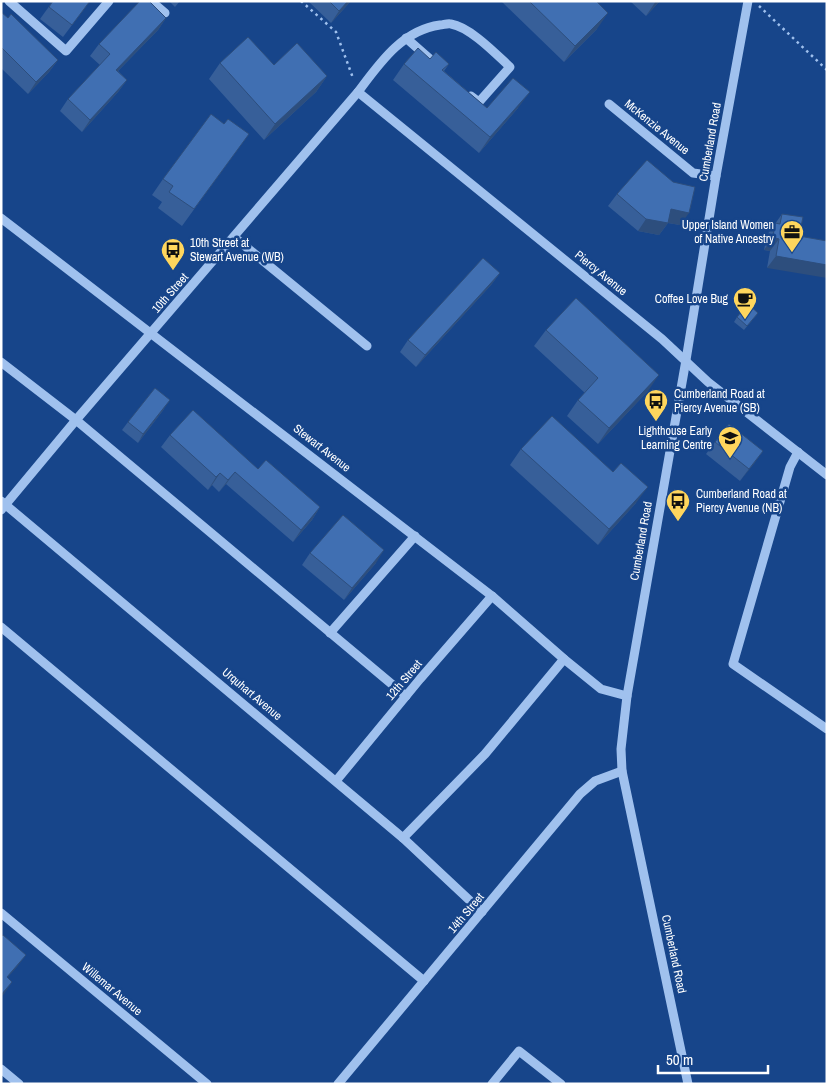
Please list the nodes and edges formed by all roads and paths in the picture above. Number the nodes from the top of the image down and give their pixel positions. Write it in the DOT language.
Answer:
graph roads {
  1 [pos="9,1"];
  2 [pos="108,1"];
  3 [pos="151,1"];
  4 [pos="301,1"];
  5 [pos="748,1"];
  6 [pos="754,1"];
  7 [pos="165,13"];
  8 [pos="406,38"];
  9 [pos="443,70"];
  10 [pos="827,70"];
  11 [pos="464,90"];
  12 [pos="358,92"];
  13 [pos="610,104"];
  14 [pos="716,176"];
  15 [pos="1,218"];
  16 [pos="234,237"];
  17 [pos="152,333"];
  18 [pos="367,346"];
  19 [pos="686,360"];
  20 [pos="1,362"];
  21 [pos="76,420"];
  22 [pos="798,452"];
  23 [pos="827,475"];
  24 [pos="3,505"];
  25 [pos="415,536"];
  26 [pos="492,596"];
  27 [pos="1,628"];
  28 [pos="330,633"];
  29 [pos="564,659"];
  30 [pos="406,696"];
  31 [pos="626,696"];
  32 [pos="827,729"];
  33 [pos="622,771"];
  34 [pos="336,781"];
  35 [pos="403,838"];
  36 [pos="482,912"];
  37 [pos="1,913"];
  38 [pos="424,981"];
  39 [pos="1,1069"];
  40 [pos="19,1084"];
  41 [pos="207,1084"];
  42 [pos="338,1084"];
  43 [pos="492,1084"];
  44 [pos="561,1084"];
  45 [pos="688,1084"];
  1 -- 2 [label="street"];
  3 -- 7 [label="street"];
  4 -- 12 [label="path"];
  5 -- 14 [label="street, Cumberland Road"];
  6 -- 10 [label="path"];
  8 -- 9 [label="street"];
  8 -- 11 [label="street, 10th Street"];
  8 -- 12 [label="street, 10th Street"];
  12 -- 16 [label="street, 10th Street"];
  12 -- 19 [label="street, Piercy Avenue"];
  13 -- 14 [label="street, McKenzie Avenue"];
  14 -- 19 [label="street, Cumberland Road"];
  15 -- 17 [label="street, Stewart Avenue"];
  16 -- 17 [label="street, 10th Street"];
  16 -- 18 [label="street"];
  17 -- 21 [label="street, 10th Street"];
  17 -- 25 [label="street, Stewart Avenue"];
  19 -- 22 [label="street, Piercy Avenue"];
  19 -- 31 [label="street, Cumberland Road"];
  20 -- 21 [label="street"];
  21 -- 24 [label="street, 10th Street"];
  21 -- 28 [label="street"];
  22 -- 23 [label="street, Piercy Avenue"];
  22 -- 32 [label="street"];
  24 -- 34 [label="street, Urquhart Avenue"];
  25 -- 26 [label="street, Stewart Avenue"];
  25 -- 28 [label="street"];
  26 -- 29 [label="street, Stewart Avenue"];
  26 -- 30 [label="street, 12th Street"];
  27 -- 38 [label="street"];
  28 -- 30 [label="street"];
  29 -- 31 [label="street, Stewart Avenue"];
  29 -- 35 [label="street"];
  30 -- 34 [label="street, 12th Street"];
  31 -- 33 [label="street, Cumberland Road"];
  33 -- 36 [label="street, 14th Street"];
  33 -- 45 [label="street, Cumberland Road"];
  34 -- 35 [label="street, Urquhart Avenue"];
  35 -- 36 [label="street, Urquhart Avenue"];
  36 -- 38 [label="street, 14th Street"];
  37 -- 41 [label="street, Willemar Avenue"];
  38 -- 42 [label="street, 14th Street"];
  39 -- 40 [label="street"];
  43 -- 44 [label="street"];
}
